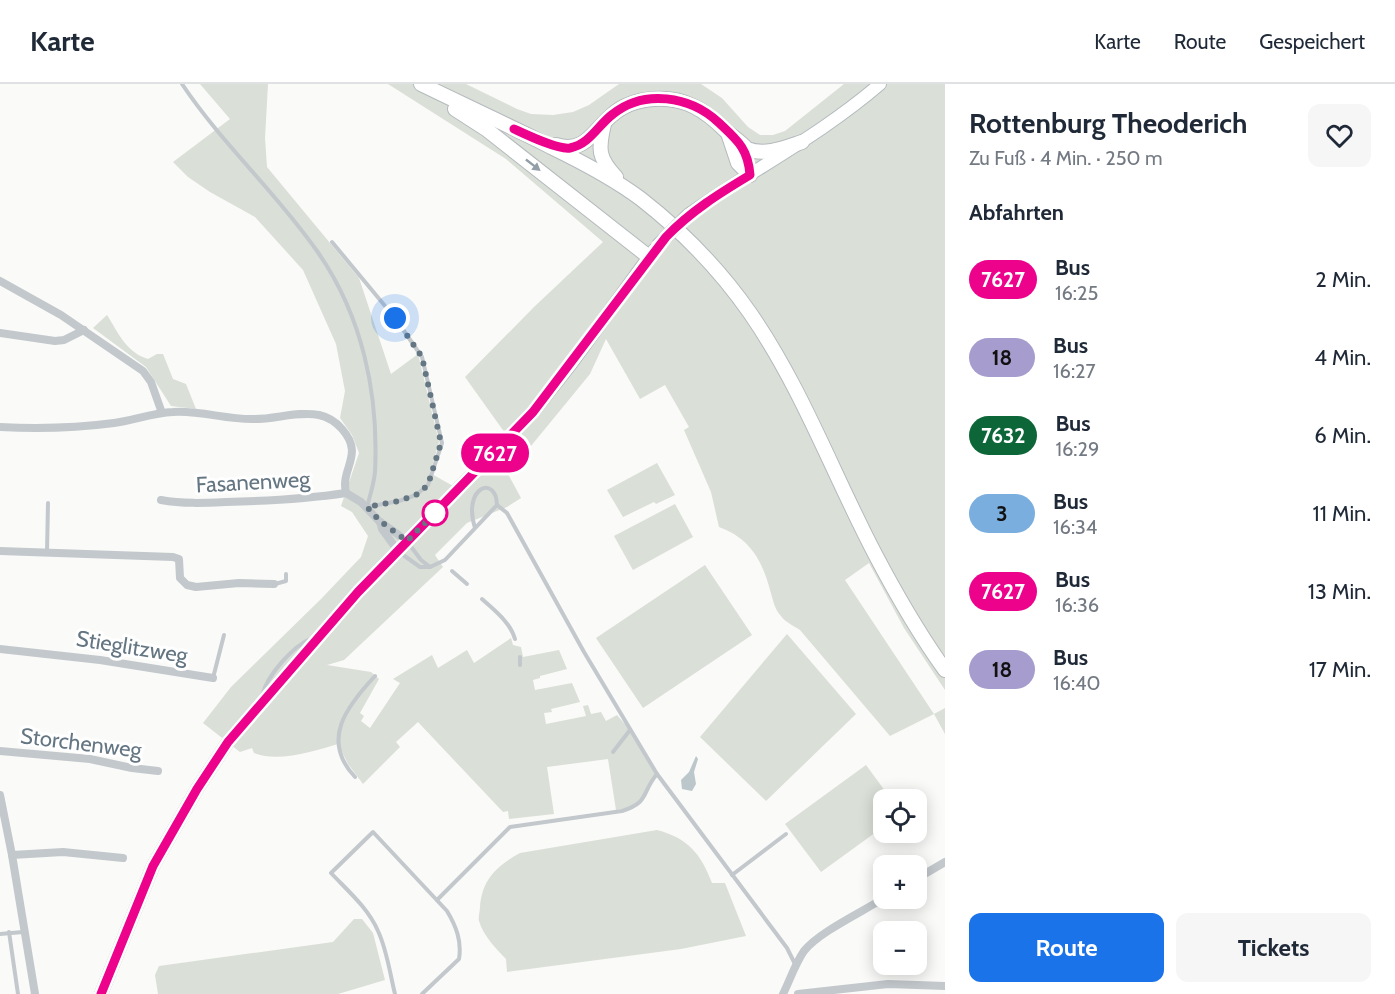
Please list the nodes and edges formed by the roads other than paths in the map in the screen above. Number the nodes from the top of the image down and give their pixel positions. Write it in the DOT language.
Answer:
graph roads {
  1 [pos="182,84"];
  2 [pos="415,84"];
  3 [pos="421,84"];
  4 [pos="880,84"];
  5 [pos="604,122"];
  6 [pos="733,136"];
  7 [pos="534,138"];
  8 [pos="802,142"];
  9 [pos="584,143"];
  10 [pos="584,164"];
  11 [pos="750,175"];
  12 [pos="624,186"];
  13 [pos="332,242"];
  14 [pos="653,252"];
  15 [pos="0,281"];
  16 [pos="84,330"];
  17 [pos="0,333"];
  18 [pos="162,413"];
  19 [pos="0,427"];
  20 [pos="346,493"];
  21 [pos="161,500"];
  22 [pos="48,503"];
  23 [pos="497,505"];
  24 [pos="367,507"];
  25 [pos="380,521"];
  26 [pos="475,528"];
  27 [pos="407,541"];
  28 [pos="0,550"];
  29 [pos="398,551"];
  30 [pos="47,552"];
  31 [pos="430,567"];
  32 [pos="452,571"];
  33 [pos="286,574"];
  34 [pos="274,584"];
  35 [pos="467,584"];
  36 [pos="482,599"];
  37 [pos="224,635"];
  38 [pos="515,639"];
  39 [pos="0,649"];
  40 [pos="520,657"];
  41 [pos="520,665"];
  42 [pos="945,670"];
  43 [pos="375,676"];
  44 [pos="213,678"];
  45 [pos="630,730"];
  46 [pos="0,751"];
  47 [pos="613,752"];
  48 [pos="158,771"];
  49 [pos="657,774"];
  50 [pos="355,777"];
  51 [pos="0,800"];
  52 [pos="786,834"];
  53 [pos="12,855"];
  54 [pos="123,858"];
  55 [pos="945,862"];
  56 [pos="927,873"];
  57 [pos="732,874"];
  58 [pos="437,900"];
  59 [pos="873,905"];
  60 [pos="9,932"];
  61 [pos="23,932"];
  62 [pos="0,934"];
  63 [pos="796,965"];
  64 [pos="945,986"];
  65 [pos="820,992"];
  66 [pos="18,994"];
  67 [pos="35,994"];
  68 [pos="101,994"];
  69 [pos="395,994"];
  70 [pos="422,994"];
  71 [pos="783,994"];
  72 [pos="798,994"];
  1 -- 24 [label="lane"];
  2 -- 14 [label="main road, one-way"];
  3 -- 7 [label="main road"];
  4 -- 8 [label="street"];
  5 -- 6 [label="main road"];
  5 -- 9 [label="main road"];
  5 -- 12 [label="main road"];
  6 -- 8 [label="main road"];
  6 -- 11 [label="main road"];
  7 -- 9 [label="main road"];
  7 -- 10 [label="main road"];
  8 -- 11 [label="street"];
  9 -- 10 [label="main road"];
  10 -- 12 [label="main road"];
  11 -- 14 [label="street, bridge"];
  12 -- 42 [label="main road"];
  13 -- 24 [label="lane"];
  14 -- 27 [label="street"];
  15 -- 16 [label="street"];
  16 -- 17 [label="street"];
  16 -- 18 [label="street"];
  18 -- 19 [label="street"];
  18 -- 20 [label="street"];
  20 -- 21 [label="street, Fasanenweg"];
  20 -- 24 [label="street"];
  22 -- 30 [label="lane"];
  23 -- 26 [label="lane"];
  23 -- 26 [label="lane"];
  23 -- 45 [label="lane"];
  24 -- 25 [label="street"];
  25 -- 27 [label="street"];
  25 -- 29 [label="street"];
  26 -- 31 [label="lane"];
  27 -- 29 [label="street"];
  27 -- 31 [label="lane"];
  28 -- 30 [label="street"];
  29 -- 31 [label="lane"];
  29 -- 68 [label="street"];
  30 -- 34 [label="street"];
  32 -- 35 [label="lane"];
  33 -- 34 [label="lane"];
  36 -- 38 [label="lane"];
  37 -- 44 [label="lane, Stieglitzweg"];
  39 -- 44 [label="street, Stieglitzweg"];
  40 -- 41 [label="lane"];
  43 -- 50 [label="lane"];
  45 -- 47 [label="lane"];
  45 -- 49 [label="lane"];
  46 -- 48 [label="street, Storchenweg"];
  49 -- 57 [label="lane"];
  49 -- 58 [label="lane"];
  51 -- 53 [label="street"];
  52 -- 57 [label="lane"];
  53 -- 54 [label="street"];
  53 -- 61 [label="street"];
  55 -- 56 [label="street"];
  57 -- 63 [label="lane"];
  58 -- 69 [label="lane"];
  58 -- 70 [label="lane"];
  59 -- 63 [label="street"];
  60 -- 61 [label="lane"];
  60 -- 62 [label="lane"];
  60 -- 66 [label="lane"];
  61 -- 67 [label="street"];
  63 -- 71 [label="street"];
  64 -- 65 [label="street"];
  65 -- 72 [label="street"];
}
